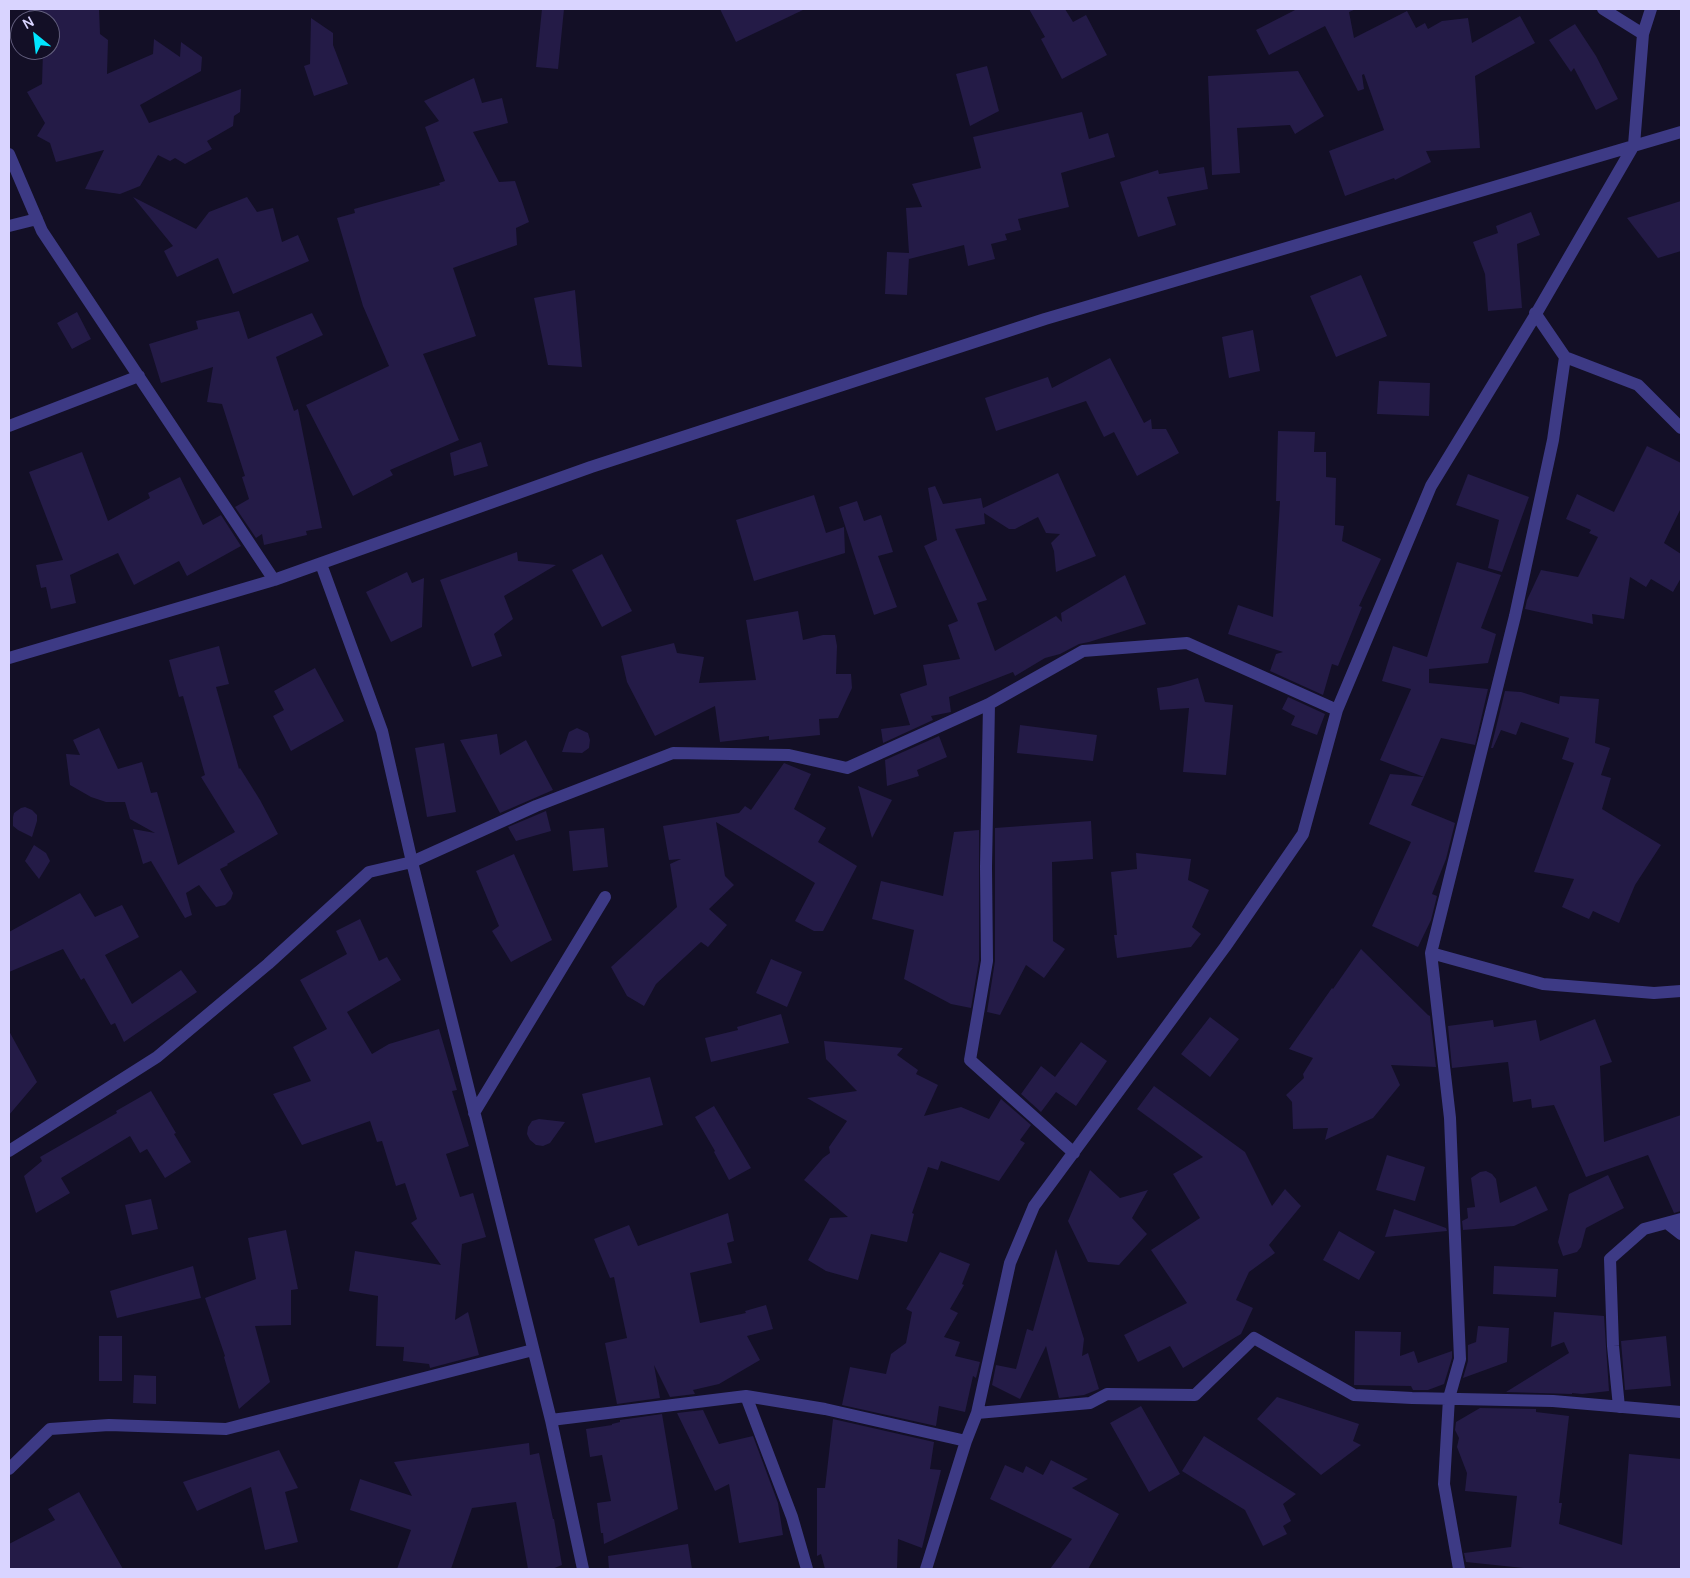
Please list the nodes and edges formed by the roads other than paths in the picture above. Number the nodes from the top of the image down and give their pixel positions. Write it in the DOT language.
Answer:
graph roads {
  1 [pos="1603,9"];
  2 [pos="1651,9"];
  3 [pos="1643,34"];
  4 [pos="1681,132"];
  5 [pos="1634,145"];
  6 [pos="9,154"];
  7 [pos="37,219"];
  8 [pos="9,226"];
  9 [pos="1535,313"];
  10 [pos="1566,357"];
  11 [pos="139,376"];
  12 [pos="9,426"];
  13 [pos="1681,428"];
  14 [pos="321,564"];
  15 [pos="274,580"];
  16 [pos="9,658"];
  17 [pos="989,704"];
  18 [pos="1337,710"];
  19 [pos="412,862"];
  20 [pos="605,897"];
  21 [pos="1431,953"];
  22 [pos="1681,990"];
  23 [pos="474,1113"];
  24 [pos="9,1151"];
  25 [pos="1074,1153"];
  26 [pos="1681,1219"];
  27 [pos="1667,1223"];
  28 [pos="1681,1234"];
  29 [pos="533,1350"];
  30 [pos="746,1396"];
  31 [pos="1449,1398"];
  32 [pos="1619,1407"];
  33 [pos="1681,1412"];
  34 [pos="977,1413"];
  35 [pos="551,1420"];
  36 [pos="966,1441"];
  37 [pos="9,1469"];
  38 [pos="583,1569"];
  39 [pos="807,1569"];
  40 [pos="926,1569"];
  41 [pos="1459,1569"];
  1 -- 3 [label="street"];
  2 -- 3 [label="street"];
  3 -- 5 [label="street"];
  4 -- 5 [label="street"];
  5 -- 9 [label="street"];
  5 -- 14 [label="street"];
  6 -- 7 [label="street"];
  7 -- 8 [label="street"];
  7 -- 11 [label="street"];
  9 -- 10 [label="street"];
  9 -- 18 [label="street"];
  10 -- 13 [label="street"];
  10 -- 21 [label="street"];
  11 -- 12 [label="street"];
  11 -- 15 [label="street"];
  14 -- 15 [label="street"];
  14 -- 19 [label="street"];
  15 -- 16 [label="street"];
  17 -- 18 [label="street"];
  17 -- 19 [label="street"];
  17 -- 25 [label="street"];
  18 -- 25 [label="street"];
  19 -- 23 [label="street"];
  19 -- 24 [label="street"];
  20 -- 23 [label="street"];
  21 -- 22 [label="street"];
  21 -- 31 [label="street"];
  23 -- 29 [label="street"];
  25 -- 34 [label="street"];
  26 -- 27 [label="street"];
  27 -- 28 [label="street"];
  27 -- 32 [label="street"];
  29 -- 35 [label="street"];
  29 -- 37 [label="street"];
  30 -- 35 [label="street"];
  30 -- 36 [label="street"];
  30 -- 39 [label="street"];
  31 -- 32 [label="street"];
  31 -- 34 [label="street"];
  31 -- 41 [label="street"];
  32 -- 33 [label="street"];
  34 -- 36 [label="street"];
  35 -- 38 [label="street"];
  36 -- 40 [label="street"];
}
